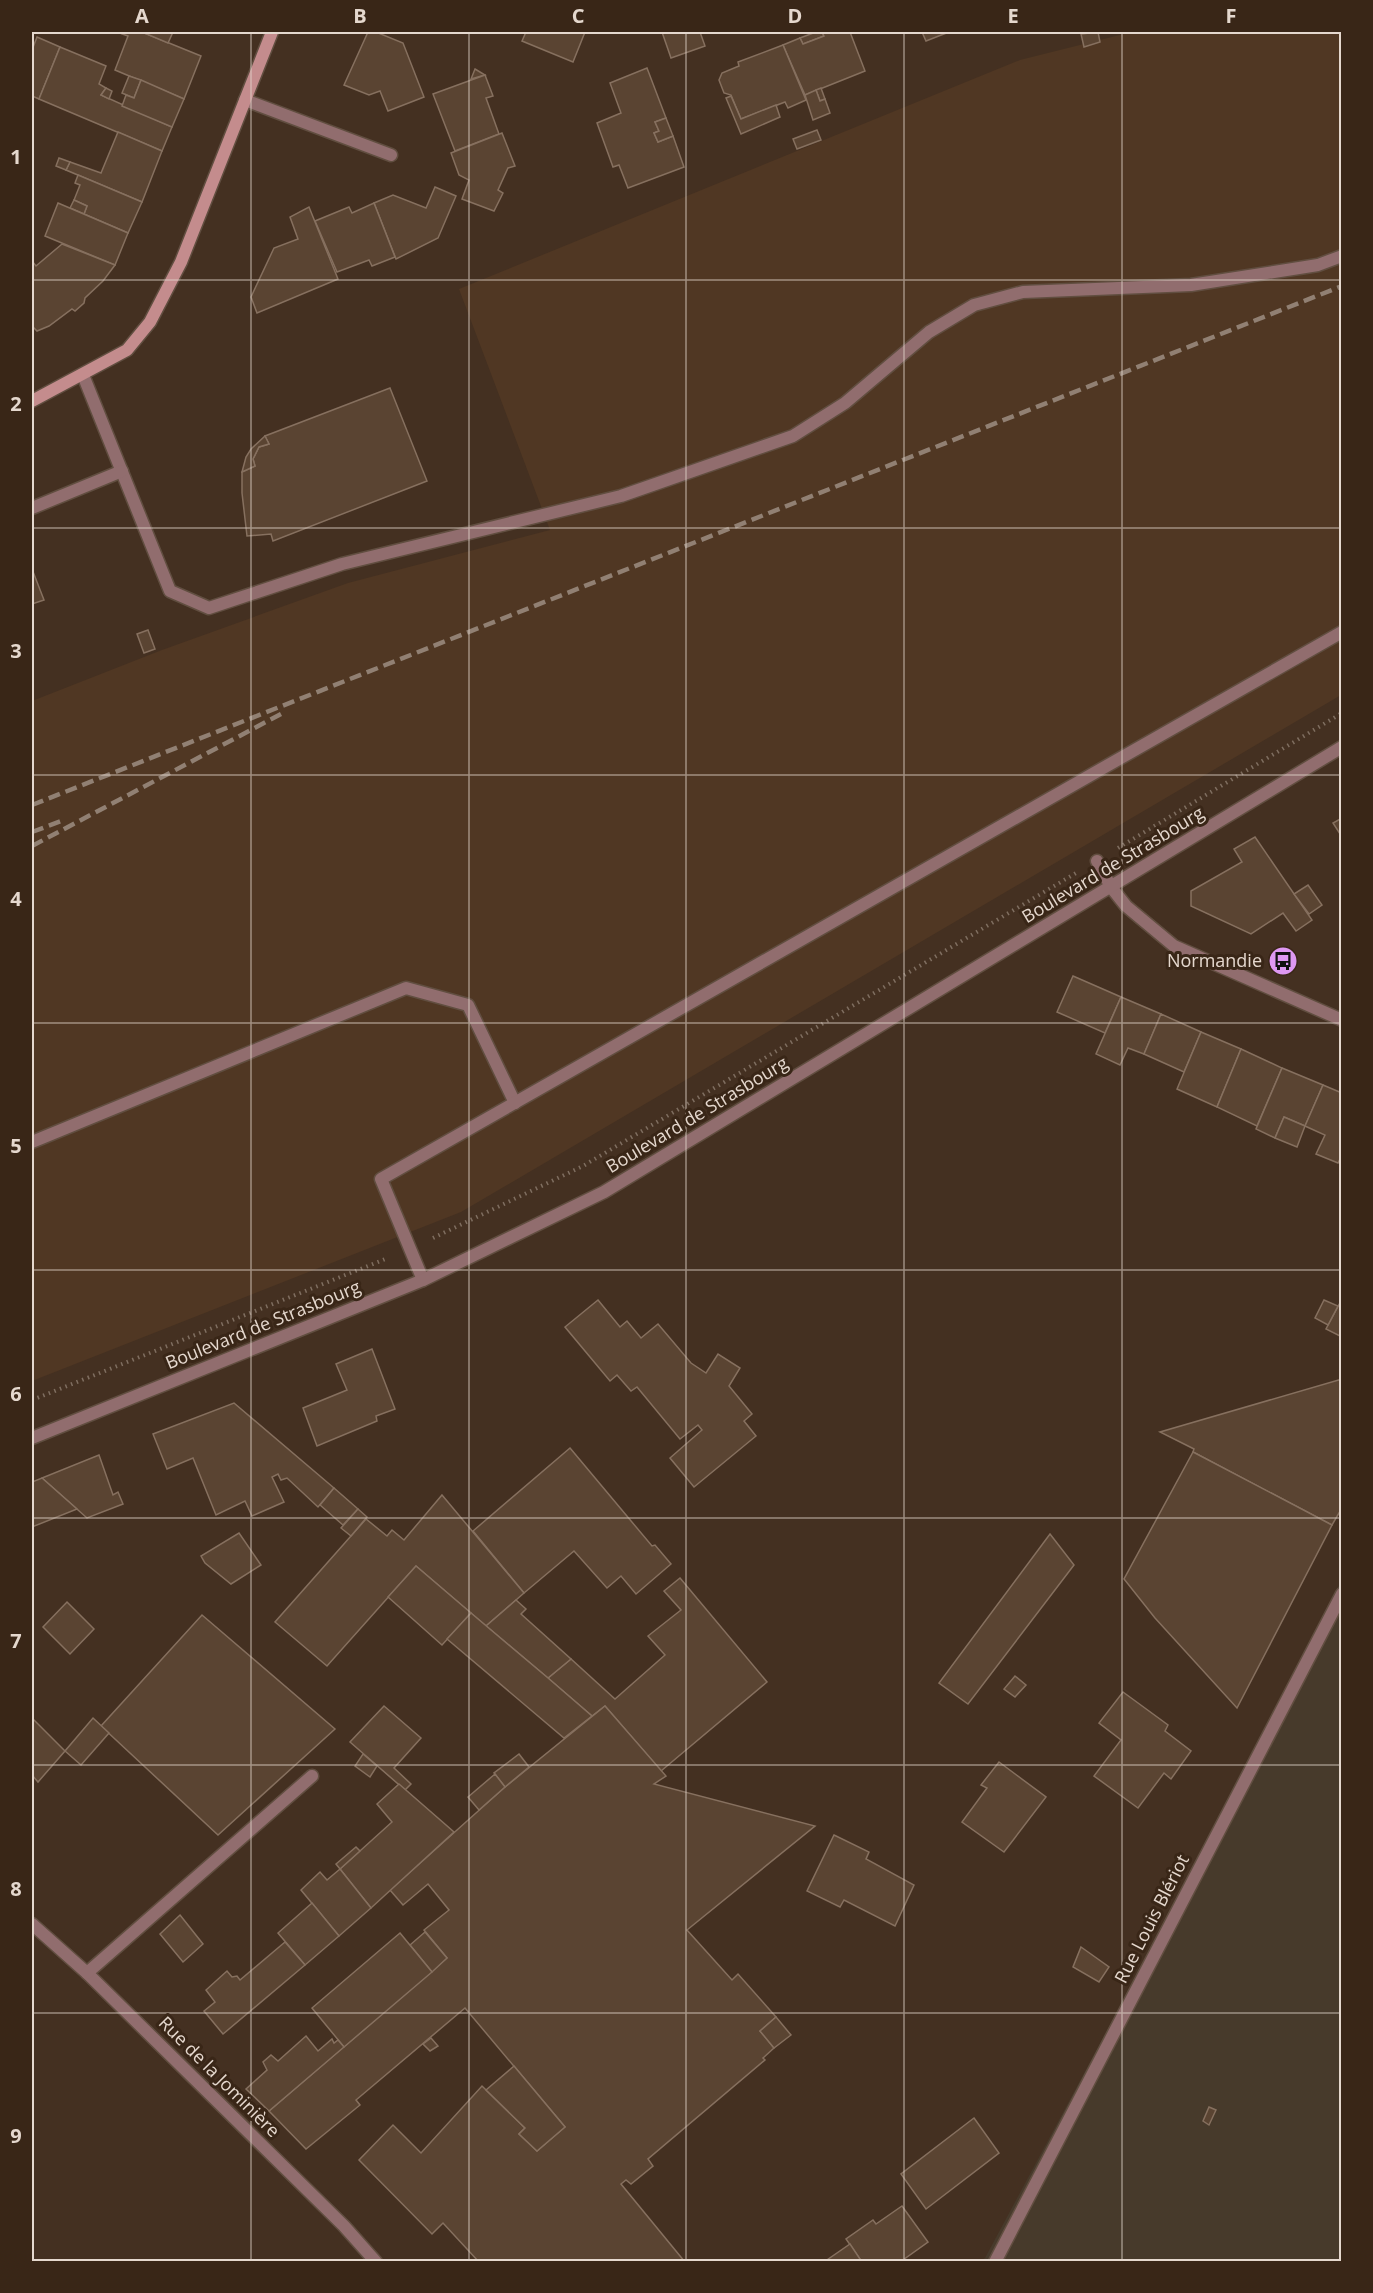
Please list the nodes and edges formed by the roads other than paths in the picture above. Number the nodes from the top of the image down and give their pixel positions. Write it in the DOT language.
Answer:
graph roads {
  1 [pos="272,32"];
  2 [pos="245,100"];
  3 [pos="391,155"];
  4 [pos="1341,256"];
  5 [pos="83,375"];
  6 [pos="32,401"];
  7 [pos="122,471"];
  8 [pos="32,508"];
  9 [pos="1341,632"];
  10 [pos="1341,747"];
  11 [pos="1097,861"];
  12 [pos="1111,887"];
  13 [pos="1341,1020"];
  14 [pos="515,1104"];
  15 [pos="32,1142"];
  16 [pos="423,1280"];
  17 [pos="32,1438"];
  18 [pos="1341,1594"];
  19 [pos="312,1776"];
  20 [pos="32,1924"];
  21 [pos="87,1973"];
  22 [pos="376,2262"];
  23 [pos="995,2262"];
  1 -- 2 [label="main road"];
  2 -- 3 [label="street"];
  2 -- 5 [label="main road"];
  4 -- 7 [label="street"];
  5 -- 6 [label="main road"];
  5 -- 7 [label="street"];
  7 -- 8 [label="street"];
  9 -- 14 [label="street"];
  10 -- 12 [label="street, Boulevard de Strasbourg"];
  11 -- 12 [label="street"];
  12 -- 13 [label="street"];
  12 -- 16 [label="street, Boulevard de Strasbourg"];
  14 -- 15 [label="street"];
  14 -- 16 [label="street"];
  16 -- 17 [label="street, Boulevard de Strasbourg"];
  18 -- 23 [label="street, Rue Louis Blériot"];
  19 -- 21 [label="street"];
  20 -- 21 [label="street, Rue de la Jominière"];
  21 -- 22 [label="street, Rue de la Jominière"];
}
